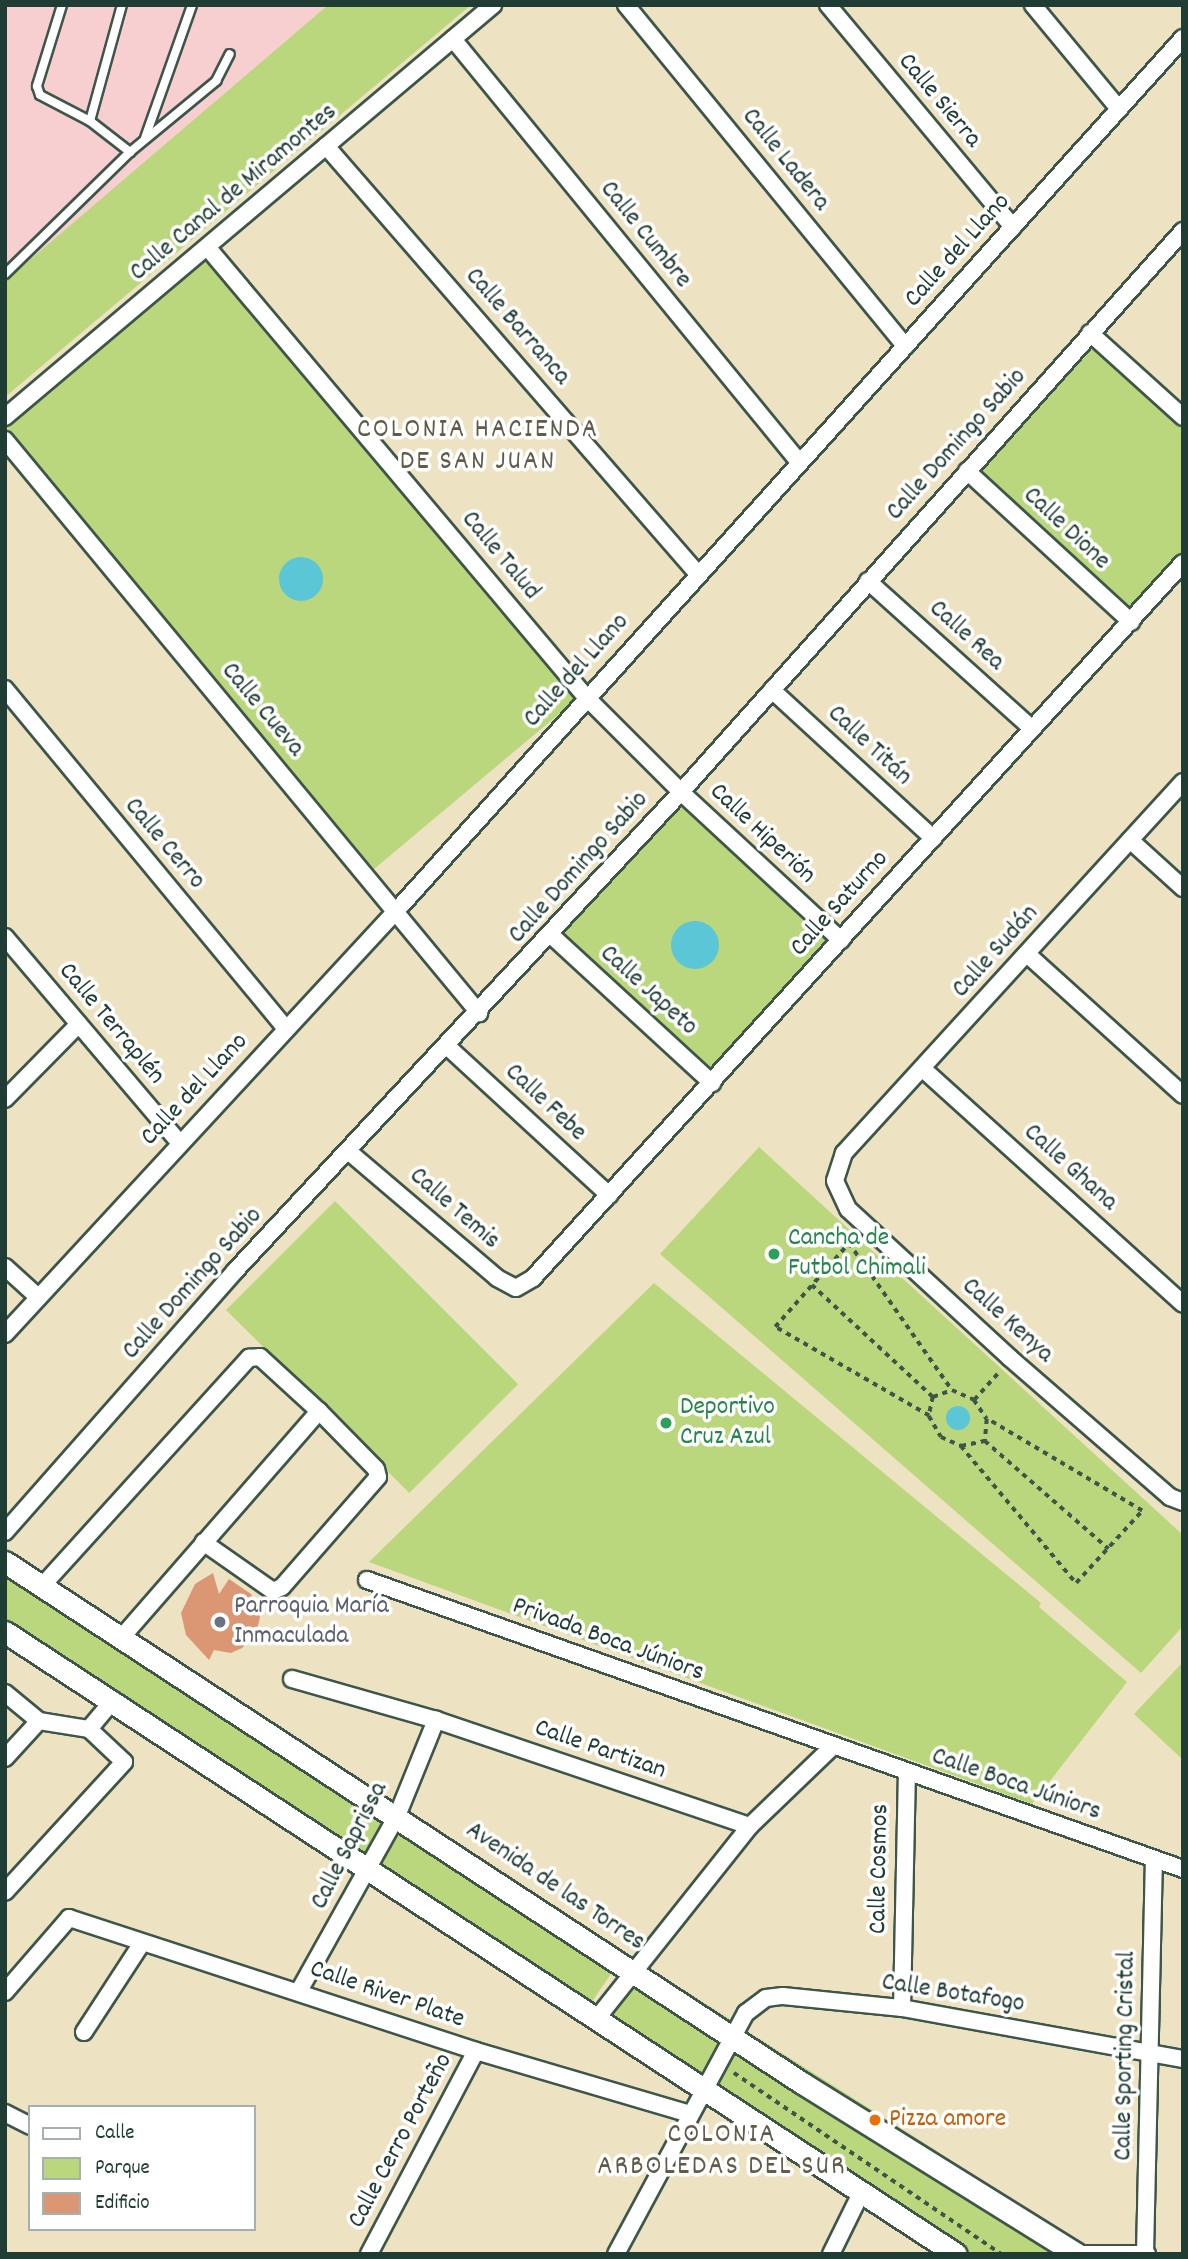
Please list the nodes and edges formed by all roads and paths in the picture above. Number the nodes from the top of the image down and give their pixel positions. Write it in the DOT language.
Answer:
graph roads {
  1 [pos="62,5"];
  2 [pos="122,5"];
  3 [pos="192,5"];
  4 [pos="493,5"];
  5 [pos="626,5"];
  6 [pos="828,5"];
  7 [pos="1033,5"];
  8 [pos="1183,38"];
  9 [pos="453,39"];
  10 [pos="230,54"];
  11 [pos="1119,109"];
  12 [pos="90,121"];
  13 [pos="145,139"];
  14 [pos="327,146"];
  15 [pos="130,152"];
  16 [pos="1013,227"];
  17 [pos="1183,231"];
  18 [pos="208,248"];
  19 [pos="5,274"];
  20 [pos="1090,332"];
  21 [pos="905,346"];
  22 [pos="5,417"];
  23 [pos="1183,417"];
  24 [pos="5,440"];
  25 [pos="799,462"];
  26 [pos="967,471"];
  27 [pos="1183,563"];
  28 [pos="697,573"];
  29 [pos="868,581"];
  30 [pos="1131,622"];
  31 [pos="5,689"];
  32 [pos="772,690"];
  33 [pos="586,697"];
  34 [pos="1031,728"];
  35 [pos="1183,782"];
  36 [pos="681,792"];
  37 [pos="933,838"];
  38 [pos="1130,840"];
  39 [pos="1183,888"];
  40 [pos="397,910"];
  41 [pos="551,935"];
  42 [pos="5,937"];
  43 [pos="841,940"];
  44 [pos="1027,954"];
  45 [pos="480,1013"];
  46 [pos="79,1024"];
  47 [pos="286,1029"];
  48 [pos="448,1047"];
  49 [pos="923,1069"];
  50 [pos="712,1083"];
  51 [pos="1183,1095"];
  52 [pos="5,1098"];
  53 [pos="179,1142"];
  54 [pos="348,1151"];
  55 [pos="844,1153"];
  56 [pos="609,1195"];
  57 [pos="5,1267"];
  58 [pos="533,1278"];
  59 [pos="812,1285"];
  60 [pos="38,1297"];
  61 [pos="1183,1304"];
  62 [pos="5,1334"];
  63 [pos="1010,1358"];
  64 [pos="952,1390"];
  65 [pos="933,1397"];
  66 [pos="974,1400"];
  67 [pos="319,1411"];
  68 [pos="929,1416"];
  69 [pos="987,1419"];
  70 [pos="985,1441"];
  71 [pos="961,1446"];
  72 [pos="1183,1502"];
  73 [pos="5,1532"];
  74 [pos="204,1542"];
  75 [pos="1109,1549"];
  76 [pos="5,1562"];
  77 [pos="367,1580"];
  78 [pos="43,1585"];
  79 [pos="5,1632"];
  80 [pos="122,1637"];
  81 [pos="292,1679"];
  82 [pos="5,1693"];
  83 [pos="113,1700"];
  84 [pos="436,1720"];
  85 [pos="39,1721"];
  86 [pos="89,1729"];
  87 [pos="832,1746"];
  88 [pos="5,1758"];
  89 [pos="907,1772"];
  90 [pos="397,1816"];
  91 [pos="750,1826"];
  92 [pos="1154,1860"];
  93 [pos="370,1869"];
  94 [pos="1183,1869"];
  95 [pos="5,1892"];
  96 [pos="142,1943"];
  97 [pos="631,1971"];
  98 [pos="299,1991"];
  99 [pos="5,1992"];
  100 [pos="902,2008"];
  101 [pos="598,2017"];
  102 [pos="83,2032"];
  103 [pos="733,2038"];
  104 [pos="476,2051"];
  105 [pos="1152,2054"];
  106 [pos="1183,2059"];
  107 [pos="719,2063"];
  108 [pos="705,2090"];
  109 [pos="5,2113"];
  110 [pos="690,2114"];
  111 [pos="28,2125"];
  112 [pos="862,2191"];
  113 [pos="1076,2253"];
  114 [pos="369,2254"];
  115 [pos="616,2254"];
  116 [pos="831,2254"];
  117 [pos="956,2254"];
  118 [pos="1002,2254"];
  119 [pos="1146,2254"];
  1 -- 12 [label="lane"];
  2 -- 12 [label="lane"];
  3 -- 13 [label="lane"];
  4 -- 9 [label="street, Calle Canal de Miramontes"];
  5 -- 21 [label="street, Calle Ladera"];
  6 -- 16 [label="street, Calle Sierra"];
  7 -- 11 [label="street"];
  8 -- 11 [label="street, Calle del Llano"];
  9 -- 14 [label="street, Calle Canal de Miramontes"];
  9 -- 25 [label="street, Calle Cumbre"];
  10 -- 13 [label="lane"];
  11 -- 16 [label="street, Calle del Llano"];
  12 -- 15 [label="lane"];
  13 -- 15 [label="lane"];
  14 -- 18 [label="street, Calle Canal de Miramontes"];
  14 -- 28 [label="street, Calle Barranca"];
  15 -- 19 [label="lane"];
  16 -- 21 [label="street, Calle del Llano"];
  17 -- 20 [label="street, Calle Domingo Sabio"];
  18 -- 22 [label="street, Calle Canal de Miramontes"];
  18 -- 33 [label="street, Calle Talud"];
  20 -- 23 [label="street"];
  20 -- 26 [label="street, Calle Domingo Sabio"];
  21 -- 25 [label="street, Calle del Llano"];
  24 -- 40 [label="street, Calle Cueva"];
  25 -- 28 [label="street, Calle del Llano"];
  26 -- 29 [label="street, Calle Domingo Sabio"];
  26 -- 30 [label="street, Calle Dione"];
  27 -- 30 [label="street, Calle Saturno"];
  28 -- 33 [label="street, Calle del Llano"];
  29 -- 32 [label="street, Calle Domingo Sabio"];
  29 -- 34 [label="street, Calle Rea"];
  30 -- 34 [label="street, Calle Saturno"];
  31 -- 47 [label="street, Calle Cerro"];
  32 -- 36 [label="street, Calle Domingo Sabio"];
  32 -- 37 [label="street, Calle Titán"];
  33 -- 36 [label="street, Calle Talud"];
  33 -- 40 [label="street, Calle del Llano"];
  34 -- 37 [label="street, Calle Saturno"];
  35 -- 38 [label="street, Calle Sudán"];
  36 -- 41 [label="street, Calle Domingo Sabio"];
  36 -- 43 [label="street, Calle Hiperión"];
  37 -- 43 [label="street, Calle Saturno"];
  38 -- 39 [label="street"];
  38 -- 44 [label="street, Calle Sudán"];
  40 -- 45 [label="street, Calle Cueva"];
  40 -- 47 [label="street, Calle del Llano"];
  41 -- 45 [label="street, Calle Domingo Sabio"];
  41 -- 50 [label="street, Calle Japeto"];
  42 -- 46 [label="street, Calle Terraplén"];
  43 -- 50 [label="street, Calle Saturno"];
  44 -- 49 [label="street, Calle Sudán"];
  44 -- 51 [label="street"];
  45 -- 48 [label="street, Calle Domingo Sabio"];
  46 -- 52 [label="street"];
  46 -- 53 [label="street, Calle Terraplén"];
  47 -- 53 [label="street, Calle del Llano"];
  48 -- 54 [label="street, Calle Domingo Sabio"];
  48 -- 56 [label="street, Calle Febe"];
  49 -- 55 [label="street, Calle Sudán"];
  49 -- 61 [label="street, Calle Ghana"];
  50 -- 56 [label="street, Calle Saturno"];
  53 -- 60 [label="street, Calle del Llano"];
  54 -- 58 [label="street, Calle Temis"];
  54 -- 73 [label="street, Calle Domingo Sabio"];
  55 -- 63 [label="street, Calle Kenya"];
  56 -- 58 [label="street, Calle Saturno"];
  57 -- 60 [label="street"];
  59 -- 64 [label="path"];
  59 -- 65 [label="path"];
  59 -- 68 [label="path"];
  60 -- 62 [label="street, Calle del Llano"];
  63 -- 66 [label="path"];
  63 -- 72 [label="street, Calle Kenya"];
  64 -- 65 [label="path"];
  64 -- 66 [label="path"];
  65 -- 68 [label="path"];
  66 -- 69 [label="path"];
  67 -- 74 [label="street"];
  67 -- 74 [label="street"];
  67 -- 78 [label="street"];
  68 -- 71 [label="path"];
  69 -- 70 [label="path"];
  69 -- 75 [label="path"];
  70 -- 71 [label="path"];
  70 -- 75 [label="path"];
  71 -- 75 [label="path"];
  74 -- 80 [label="street"];
  76 -- 78 [label="street, Avenida de las Torres"];
  77 -- 87 [label="street, Privada Boca Júniors"];
  78 -- 80 [label="street, Avenida de las Torres"];
  79 -- 83 [label="street"];
  80 -- 90 [label="street, Avenida de las Torres"];
  81 -- 84 [label="street, Calle Partizan"];
  82 -- 85 [label="street"];
  83 -- 86 [label="street"];
  83 -- 93 [label="street"];
  84 -- 90 [label="street, Calle Saprissa"];
  84 -- 91 [label="street, Calle Partizan"];
  85 -- 86 [label="street"];
  85 -- 88 [label="street"];
  86 -- 95 [label="street"];
  87 -- 89 [label="street, Calle Boca Júniors"];
  87 -- 91 [label="street"];
  89 -- 92 [label="street, Calle Boca Júniors"];
  89 -- 100 [label="street, Calle Cosmos"];
  90 -- 93 [label="street, Calle Saprissa"];
  90 -- 97 [label="street, Avenida de las Torres"];
  91 -- 97 [label="street"];
  92 -- 94 [label="street, Calle Boca Júniors"];
  92 -- 105 [label="street, Calle Sporting Cristal"];
  93 -- 98 [label="street, Calle Saprissa"];
  93 -- 101 [label="street"];
  96 -- 98 [label="street, Calle River Plate"];
  96 -- 99 [label="street, Calle River Plate"];
  96 -- 102 [label="street"];
  97 -- 101 [label="street"];
  97 -- 103 [label="street, Avenida de las Torres"];
  98 -- 104 [label="street, Calle River Plate"];
  100 -- 103 [label="street, Calle Botafogo"];
  100 -- 105 [label="street, Calle Botafogo"];
  101 -- 108 [label="street"];
  103 -- 107 [label="street, Calle Botafogo"];
  103 -- 113 [label="street, Avenida de las Torres"];
  104 -- 110 [label="street, Calle River Plate"];
  104 -- 114 [label="street, Calle Cerro Porteño"];
  105 -- 106 [label="street, Calle Botafogo"];
  105 -- 119 [label="street, Calle Sporting Cristal"];
  107 -- 108 [label="street, Calle Botafogo"];
  107 -- 118 [label="path"];
  108 -- 110 [label="street, Calle Botafogo"];
  108 -- 112 [label="street"];
  109 -- 111 [label="street"];
  110 -- 115 [label="street, Calle Botafogo"];
  112 -- 116 [label="street"];
  112 -- 117 [label="street"];
  113 -- 119 [label="street"];
}
